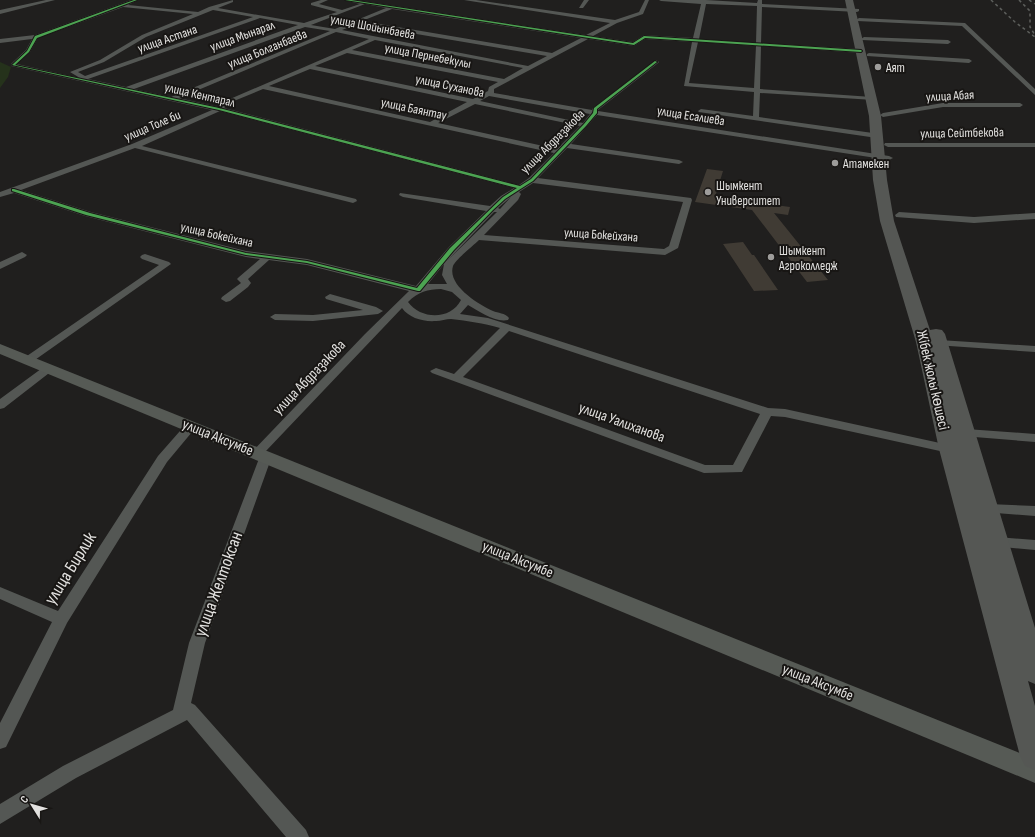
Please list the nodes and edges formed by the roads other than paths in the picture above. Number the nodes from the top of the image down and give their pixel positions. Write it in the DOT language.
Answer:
graph roads {
  1 [pos="53,0"];
  2 [pos="136,0"];
  3 [pos="231,0"];
  4 [pos="326,0"];
  5 [pos="346,0"];
  6 [pos="466,0"];
  7 [pos="587,0"];
  8 [pos="647,0"];
  9 [pos="661,0"];
  10 [pos="704,1"];
  11 [pos="761,2"];
  12 [pos="365,3"];
  13 [pos="394,4"];
  14 [pos="123,6"];
  15 [pos="581,7"];
  16 [pos="211,8"];
  17 [pos="854,8"];
  18 [pos="342,11"];
  19 [pos="0,12"];
  20 [pos="198,13"];
  21 [pos="260,17"];
  22 [pos="356,22"];
  23 [pos="616,22"];
  24 [pos="304,24"];
  25 [pos="338,31"];
  26 [pos="36,37"];
  27 [pos="588,37"];
  28 [pos="376,38"];
  29 [pos="696,40"];
  30 [pos="0,41"];
  31 [pos="948,42"];
  32 [pos="760,44"];
  33 [pos="865,48"];
  34 [pos="347,51"];
  35 [pos="554,55"];
  36 [pos="969,61"];
  37 [pos="656,62"];
  38 [pos="310,67"];
  39 [pos="530,68"];
  40 [pos="84,78"];
  41 [pos="505,81"];
  42 [pos="264,87"];
  43 [pos="127,89"];
  44 [pos="757,91"];
  45 [pos="1035,93"];
  46 [pos="488,94"];
  47 [pos="172,99"];
  48 [pos="872,99"];
  49 [pos="472,102"];
  50 [pos="1020,105"];
  51 [pos="219,109"];
  52 [pos="701,111"];
  53 [pos="595,112"];
  54 [pos="883,115"];
  55 [pos="756,118"];
  56 [pos="431,124"];
  57 [pos="585,125"];
  58 [pos="565,145"];
  59 [pos="1035,145"];
  60 [pos="135,146"];
  61 [pos="883,149"];
  62 [pos="559,152"];
  63 [pos="679,162"];
  64 [pos="532,180"];
  65 [pos="519,187"];
  66 [pos="13,190"];
  67 [pos="0,195"];
  68 [pos="403,195"];
  69 [pos="353,201"];
  70 [pos="492,209"];
  71 [pos="503,211"];
  72 [pos="898,215"];
  73 [pos="1035,216"];
  74 [pos="477,237"];
  75 [pos="22,255"];
  76 [pos="145,257"];
  77 [pos="267,257"];
  78 [pos="0,266"];
  79 [pos="455,289"];
  80 [pos="418,290"];
  81 [pos="330,297"];
  82 [pos="226,299"];
  83 [pos="466,300"];
  84 [pos="403,302"];
  85 [pos="412,313"];
  86 [pos="384,315"];
  87 [pos="447,316"];
  88 [pos="274,317"];
  89 [pos="506,328"];
  90 [pos="939,343"];
  91 [pos="1035,349"];
  92 [pos="1,351"];
  93 [pos="28,360"];
  94 [pos="49,368"];
  95 [pos="436,371"];
  96 [pos="456,378"];
  97 [pos="0,405"];
  98 [pos="767,412"];
  99 [pos="785,413"];
  100 [pos="191,426"];
  101 [pos="966,433"];
  102 [pos="1035,438"];
  103 [pos="949,450"];
  104 [pos="262,455"];
  105 [pos="988,509"];
  106 [pos="1035,511"];
  107 [pos="997,542"];
  108 [pos="1035,545"];
  109 [pos="0,593"];
  110 [pos="61,618"];
  111 [pos="1035,672"];
  112 [pos="180,715"];
  113 [pos="0,741"];
  114 [pos="1035,756"];
  115 [pos="1035,771"];
  116 [pos="0,814"];
  117 [pos="299,837"];
  1 -- 19 [label="street"];
  2 -- 14 [label="street"];
  3 -- 16 [label="street"];
  4 -- 18 [label="street"];
  5 -- 12 [label="street"];
  6 -- 23 [label="street"];
  7 -- 15 [label="street"];
  8 -- 23 [label="street"];
  9 -- 10 [label="street"];
  10 -- 11 [label="street"];
  10 -- 29 [label="street"];
  11 -- 17 [label="street"];
  11 -- 32 [label="street"];
  12 -- 13 [label="street"];
  12 -- 18 [label="street, улица Мынарал"];
  13 -- 22 [label="street, улица Болганбаева"];
  13 -- 27 [label="street"];
  14 -- 20 [label="street"];
  14 -- 26 [label="street"];
  16 -- 20 [label="street"];
  16 -- 21 [label="street, улица Шойынбаева"];
  17 -- 33 [label="main road, Жібек жолы көшесі"];
  17 -- 45 [label="street"];
  18 -- 24 [label="street, улица Мынарал"];
  20 -- 40 [label="street"];
  21 -- 24 [label="street, улица Шойынбаева"];
  21 -- 40 [label="street, улица Астана"];
  22 -- 25 [label="street, улица Болганбаева"];
  22 -- 35 [label="street"];
  23 -- 27 [label="street"];
  24 -- 25 [label="street, улица Шойынбаева"];
  24 -- 43 [label="street, улица Мынарал"];
  25 -- 28 [label="street, улица Шойынбаева"];
  25 -- 47 [label="street, улица Болганбаева"];
  26 -- 30 [label="street"];
  26 -- 40 [label="street, улица Кентарал"];
  27 -- 29 [label="street"];
  27 -- 35 [label="street"];
  28 -- 34 [label="street, улица Толе би"];
  28 -- 39 [label="street, улица Шойынбаева"];
  29 -- 32 [label="street"];
  29 -- 44 [label="street"];
  31 -- 33 [label="street"];
  32 -- 33 [label="street"];
  32 -- 44 [label="street"];
  33 -- 36 [label="street"];
  33 -- 48 [label="main road, Жібек жолы көшесі"];
  33 -- 54 [label="main road, Жібек жолы көшесі"];
  34 -- 38 [label="street, улица Толе би"];
  34 -- 41 [label="street, улица Пернебекулы"];
  35 -- 39 [label="street"];
  37 -- 53 [label="street, улица Абдразакова"];
  38 -- 42 [label="street, улица Толе би"];
  38 -- 49 [label="street, улица Суханова"];
  39 -- 41 [label="street"];
  40 -- 43 [label="street, улица Кентарал"];
  41 -- 46 [label="street"];
  42 -- 51 [label="street, улица Толе би"];
  42 -- 56 [label="street, улица Баянтау"];
  43 -- 47 [label="street, улица Кентарал"];
  44 -- 48 [label="street"];
  44 -- 55 [label="street"];
  46 -- 49 [label="street"];
  46 -- 53 [label="street, улица Есалиева"];
  47 -- 51 [label="street, улица Кентарал"];
  48 -- 61 [label="main road, Жібек жолы көшесі"];
  49 -- 56 [label="street"];
  49 -- 57 [label="street, улица Суханова"];
  50 -- 54 [label="street, улица Абая"];
  51 -- 60 [label="street, улица Толе би"];
  51 -- 65 [label="street, улица Кентарал"];
  52 -- 55 [label="street"];
  53 -- 57 [label="street, улица Абдразакова"];
  53 -- 61 [label="street, улица Есалиева"];
  54 -- 61 [label="main road, Жібек жолы көшесі"];
  55 -- 61 [label="street"];
  56 -- 62 [label="street, улица Баянтау"];
  57 -- 58 [label="street, улица Абдразакова"];
  58 -- 62 [label="street, улица Абдразакова"];
  58 -- 63 [label="street"];
  59 -- 61 [label="street, улица Сейтбекова"];
  60 -- 66 [label="street, улица Толе би"];
  60 -- 69 [label="street"];
  61 -- 72 [label="main road, Жібек жолы көшесі"];
  61 -- 103 [label="main road, Жібек жолы көшесі"];
  62 -- 64 [label="street, улица Абдразакова"];
  64 -- 65 [label="street, улица Абдразакова"];
  64 -- 74 [label="street, улица Бокейхана"];
  65 -- 70 [label="street, улица Абдразакова"];
  65 -- 71 [label="street, улица Абдразакова"];
  66 -- 67 [label="street, улица Толе би"];
  66 -- 77 [label="street, улица Бокейхана"];
  68 -- 70 [label="street"];
  70 -- 71 [label="street"];
  70 -- 80 [label="street, улица Абдразакова"];
  71 -- 74 [label="street, улица Абдразакова"];
  72 -- 73 [label="street"];
  72 -- 90 [label="main road, Жібек жолы көшесі"];
  74 -- 79 [label="street, улица Абдразакова"];
  75 -- 78 [label="street"];
  76 -- 93 [label="street"];
  77 -- 80 [label="street, улица Бокейхана"];
  77 -- 82 [label="street"];
  79 -- 80 [label="street"];
  79 -- 83 [label="street"];
  80 -- 84 [label="street, улица Абдразакова"];
  81 -- 86 [label="street"];
  83 -- 87 [label="street"];
  83 -- 99 [label="street"];
  84 -- 85 [label="street"];
  84 -- 86 [label="street, улица Абдразакова"];
  85 -- 86 [label="street, улица Абдразакова"];
  85 -- 87 [label="street"];
  86 -- 88 [label="street"];
  86 -- 104 [label="street, улица Абдразакова"];
  87 -- 89 [label="street"];
  89 -- 96 [label="street"];
  89 -- 98 [label="street"];
  90 -- 91 [label="street"];
  90 -- 101 [label="main road, Жібек жолы көшесі"];
  92 -- 93 [label="main road, улица Аксумбе"];
  93 -- 94 [label="main road, улица Аксумбе"];
  94 -- 97 [label="street"];
  94 -- 100 [label="main road, улица Аксумбе"];
  95 -- 96 [label="street, улица Уалиханова"];
  96 -- 98 [label="street, улица Уалиханова"];
  98 -- 99 [label="street"];
  99 -- 103 [label="street"];
  100 -- 104 [label="main road, улица Аксумбе"];
  100 -- 110 [label="street, улица Бирлик"];
  101 -- 102 [label="street"];
  101 -- 105 [label="main road, Жібек жолы көшесі"];
  103 -- 114 [label="main road, Жібек жолы көшесі"];
  104 -- 112 [label="street, улица Желтоксан"];
  104 -- 115 [label="main road, улица Аксумбе"];
  105 -- 106 [label="street"];
  105 -- 107 [label="main road, Жібек жолы көшесі"];
  107 -- 108 [label="street"];
  107 -- 111 [label="main road, Жібек жолы көшесі"];
  109 -- 110 [label="street"];
  110 -- 113 [label="street, улица Бирлик"];
  112 -- 116 [label="street"];
  112 -- 117 [label="street"];
}
